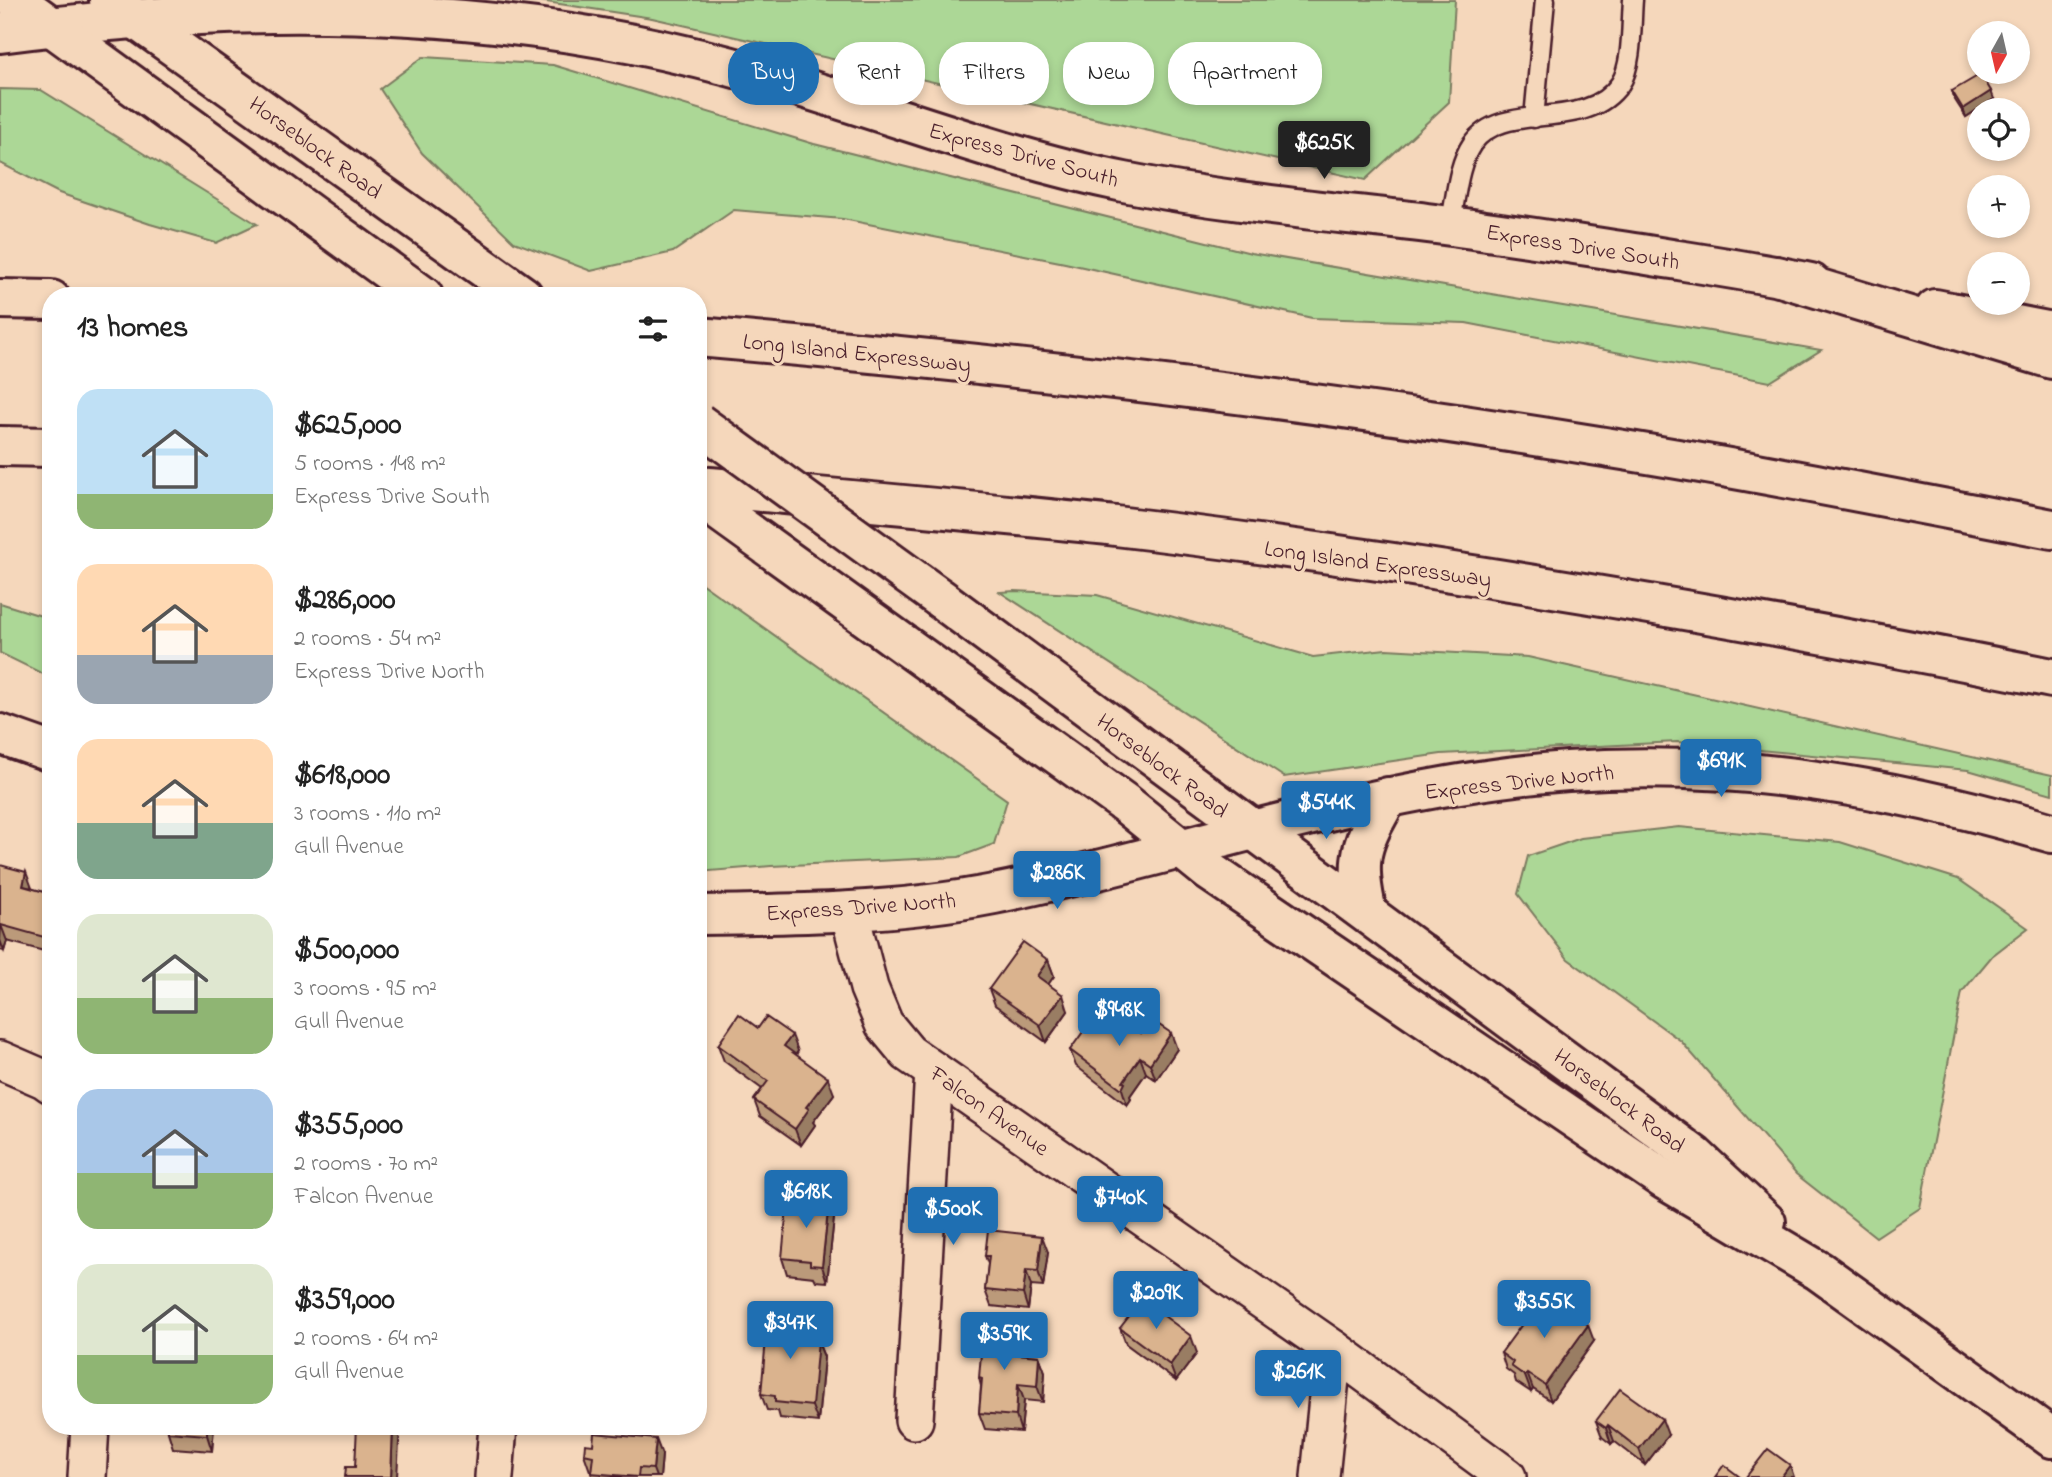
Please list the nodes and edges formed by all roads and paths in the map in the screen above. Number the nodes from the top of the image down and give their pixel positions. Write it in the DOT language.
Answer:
graph roads {
  1 [pos="15,0"];
  2 [pos="1545,0"];
  3 [pos="1633,0"];
  4 [pos="119,7"];
  5 [pos="48,24"];
  6 [pos="0,33"];
  7 [pos="1534,118"];
  8 [pos="1450,226"];
  9 [pos="1777,276"];
  10 [pos="411,287"];
  11 [pos="511,287"];
  12 [pos="0,299"];
  13 [pos="42,300"];
  14 [pos="2052,332"];
  15 [pos="707,338"];
  16 [pos="2052,359"];
  17 [pos="707,430"];
  18 [pos="0,446"];
  19 [pos="42,447"];
  20 [pos="707,487"];
  21 [pos="707,503"];
  22 [pos="2052,528"];
  23 [pos="2052,678"];
  24 [pos="0,734"];
  25 [pos="42,749"];
  26 [pos="1388,797"];
  27 [pos="1250,829"];
  28 [pos="2052,833"];
  29 [pos="1181,848"];
  30 [pos="849,911"];
  31 [pos="1367,912"];
  32 [pos="707,915"];
  33 [pos="0,1060"];
  34 [pos="934,1072"];
  35 [pos="42,1078"];
  36 [pos="1819,1270"];
  37 [pos="1333,1349"];
  38 [pos="914,1420"];
  39 [pos="89,1435"];
  40 [pos="497,1435"];
  41 [pos="2052,1438"];
  42 [pos="87,1477"];
  43 [pos="494,1477"];
  44 [pos="1320,1477"];
  45 [pos="1507,1477"];
  1 -- 5 [label="main road"];
  2 -- 7 [label="lane"];
  3 -- 7 [label="lane"];
  4 -- 5 [label="main road, Express Drive South"];
  4 -- 8 [label="main road, Express Drive South"];
  4 -- 11 [label="main road, Horseblock Road"];
  5 -- 6 [label="main road, Express Drive South"];
  5 -- 10 [label="main road"];
  7 -- 8 [label="lane"];
  8 -- 9 [label="main road, Express Drive South"];
  9 -- 14 [label="main road, Express Drive South"];
  9 -- 16 [label="main road"];
  12 -- 13 [label="main road"];
  15 -- 22 [label="main road, Long Island Expressway"];
  17 -- 27 [label="main road, Horseblock Road, bridge"];
  18 -- 19 [label="main road"];
  20 -- 23 [label="main road, Long Island Expressway"];
  21 -- 29 [label="main road, Horseblock Road"];
  24 -- 25 [label="main road"];
  26 -- 27 [label="main road, Express Drive North"];
  26 -- 28 [label="main road, Express Drive North"];
  26 -- 31 [label="main road"];
  27 -- 29 [label="main road, Express Drive North"];
  27 -- 31 [label="main road, Horseblock Road"];
  29 -- 30 [label="main road, Express Drive North"];
  29 -- 36 [label="main road, Horseblock Road"];
  30 -- 32 [label="main road, Express Drive North"];
  30 -- 34 [label="street, Falcon Avenue"];
  31 -- 36 [label="main road, Horseblock Road"];
  33 -- 35 [label="street"];
  34 -- 37 [label="street, Falcon Avenue"];
  34 -- 38 [label="street"];
  36 -- 41 [label="main road, Horseblock Road"];
  37 -- 44 [label="street"];
  37 -- 45 [label="street, Falcon Avenue"];
  39 -- 42 [label="street"];
  40 -- 43 [label="street"];
}
